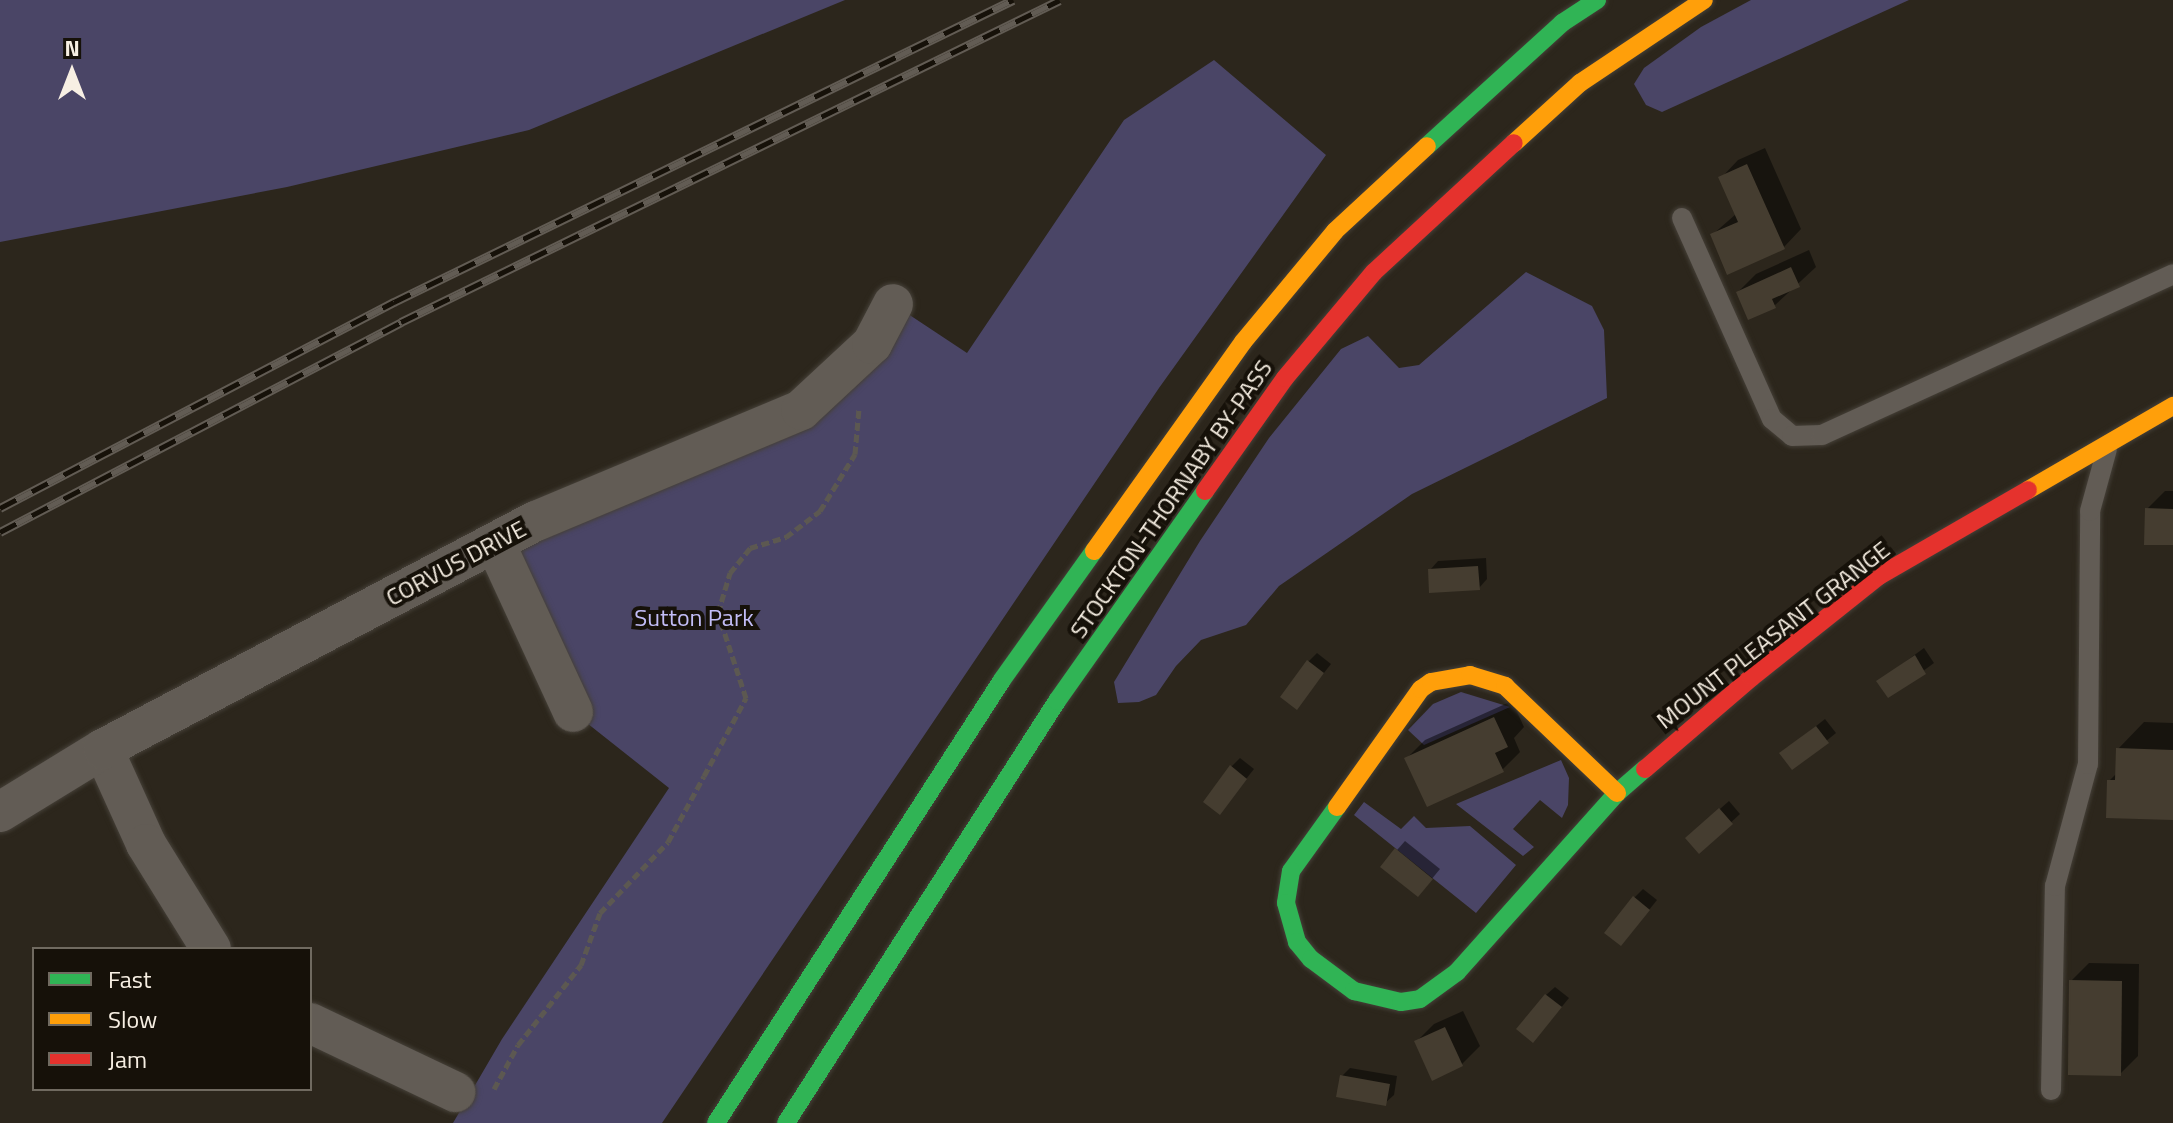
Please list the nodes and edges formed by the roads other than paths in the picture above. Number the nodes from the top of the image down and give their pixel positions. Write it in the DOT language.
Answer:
graph roads {
  1 [pos="1552,0"];
  2 [pos="1581,0"];
  3 [pos="1597,0"];
  4 [pos="1704,0"];
  5 [pos="1562,23"];
  6 [pos="1682,218"];
  7 [pos="2173,274"];
  8 [pos="893,304"];
  9 [pos="2173,406"];
  10 [pos="2110,442"];
  11 [pos="495,543"];
  12 [pos="573,712"];
  13 [pos="103,749"];
  14 [pos="1617,793"];
  15 [pos="0,812"];
  16 [pos="210,947"];
  17 [pos="312,1024"];
  18 [pos="2051,1090"];
  19 [pos="474,1092"];
  20 [pos="716,1123"];
  21 [pos="786,1123"];
  1 -- 5 [label="lane"];
  2 -- 5 [label="main road"];
  3 -- 5 [label="main road, STOCKTON-THORNABY BY-PASS"];
  4 -- 21 [label="main road, STOCKTON-THORNABY BY-PASS"];
  5 -- 20 [label="main road, STOCKTON-THORNABY BY-PASS"];
  6 -- 7 [label="lane"];
  8 -- 11 [label="street, CORVUS DRIVE"];
  9 -- 10 [label="main road, MOUNT PLEASANT GRANGE"];
  10 -- 14 [label="main road, MOUNT PLEASANT GRANGE"];
  10 -- 18 [label="lane"];
  11 -- 12 [label="street"];
  11 -- 13 [label="street, CORVUS DRIVE"];
  13 -- 15 [label="street, CORVUS DRIVE"];
  13 -- 16 [label="street"];
  14 -- 14 [label="main road, MOUNT PLEASANT GRANGE"];
  17 -- 19 [label="street"];
}
